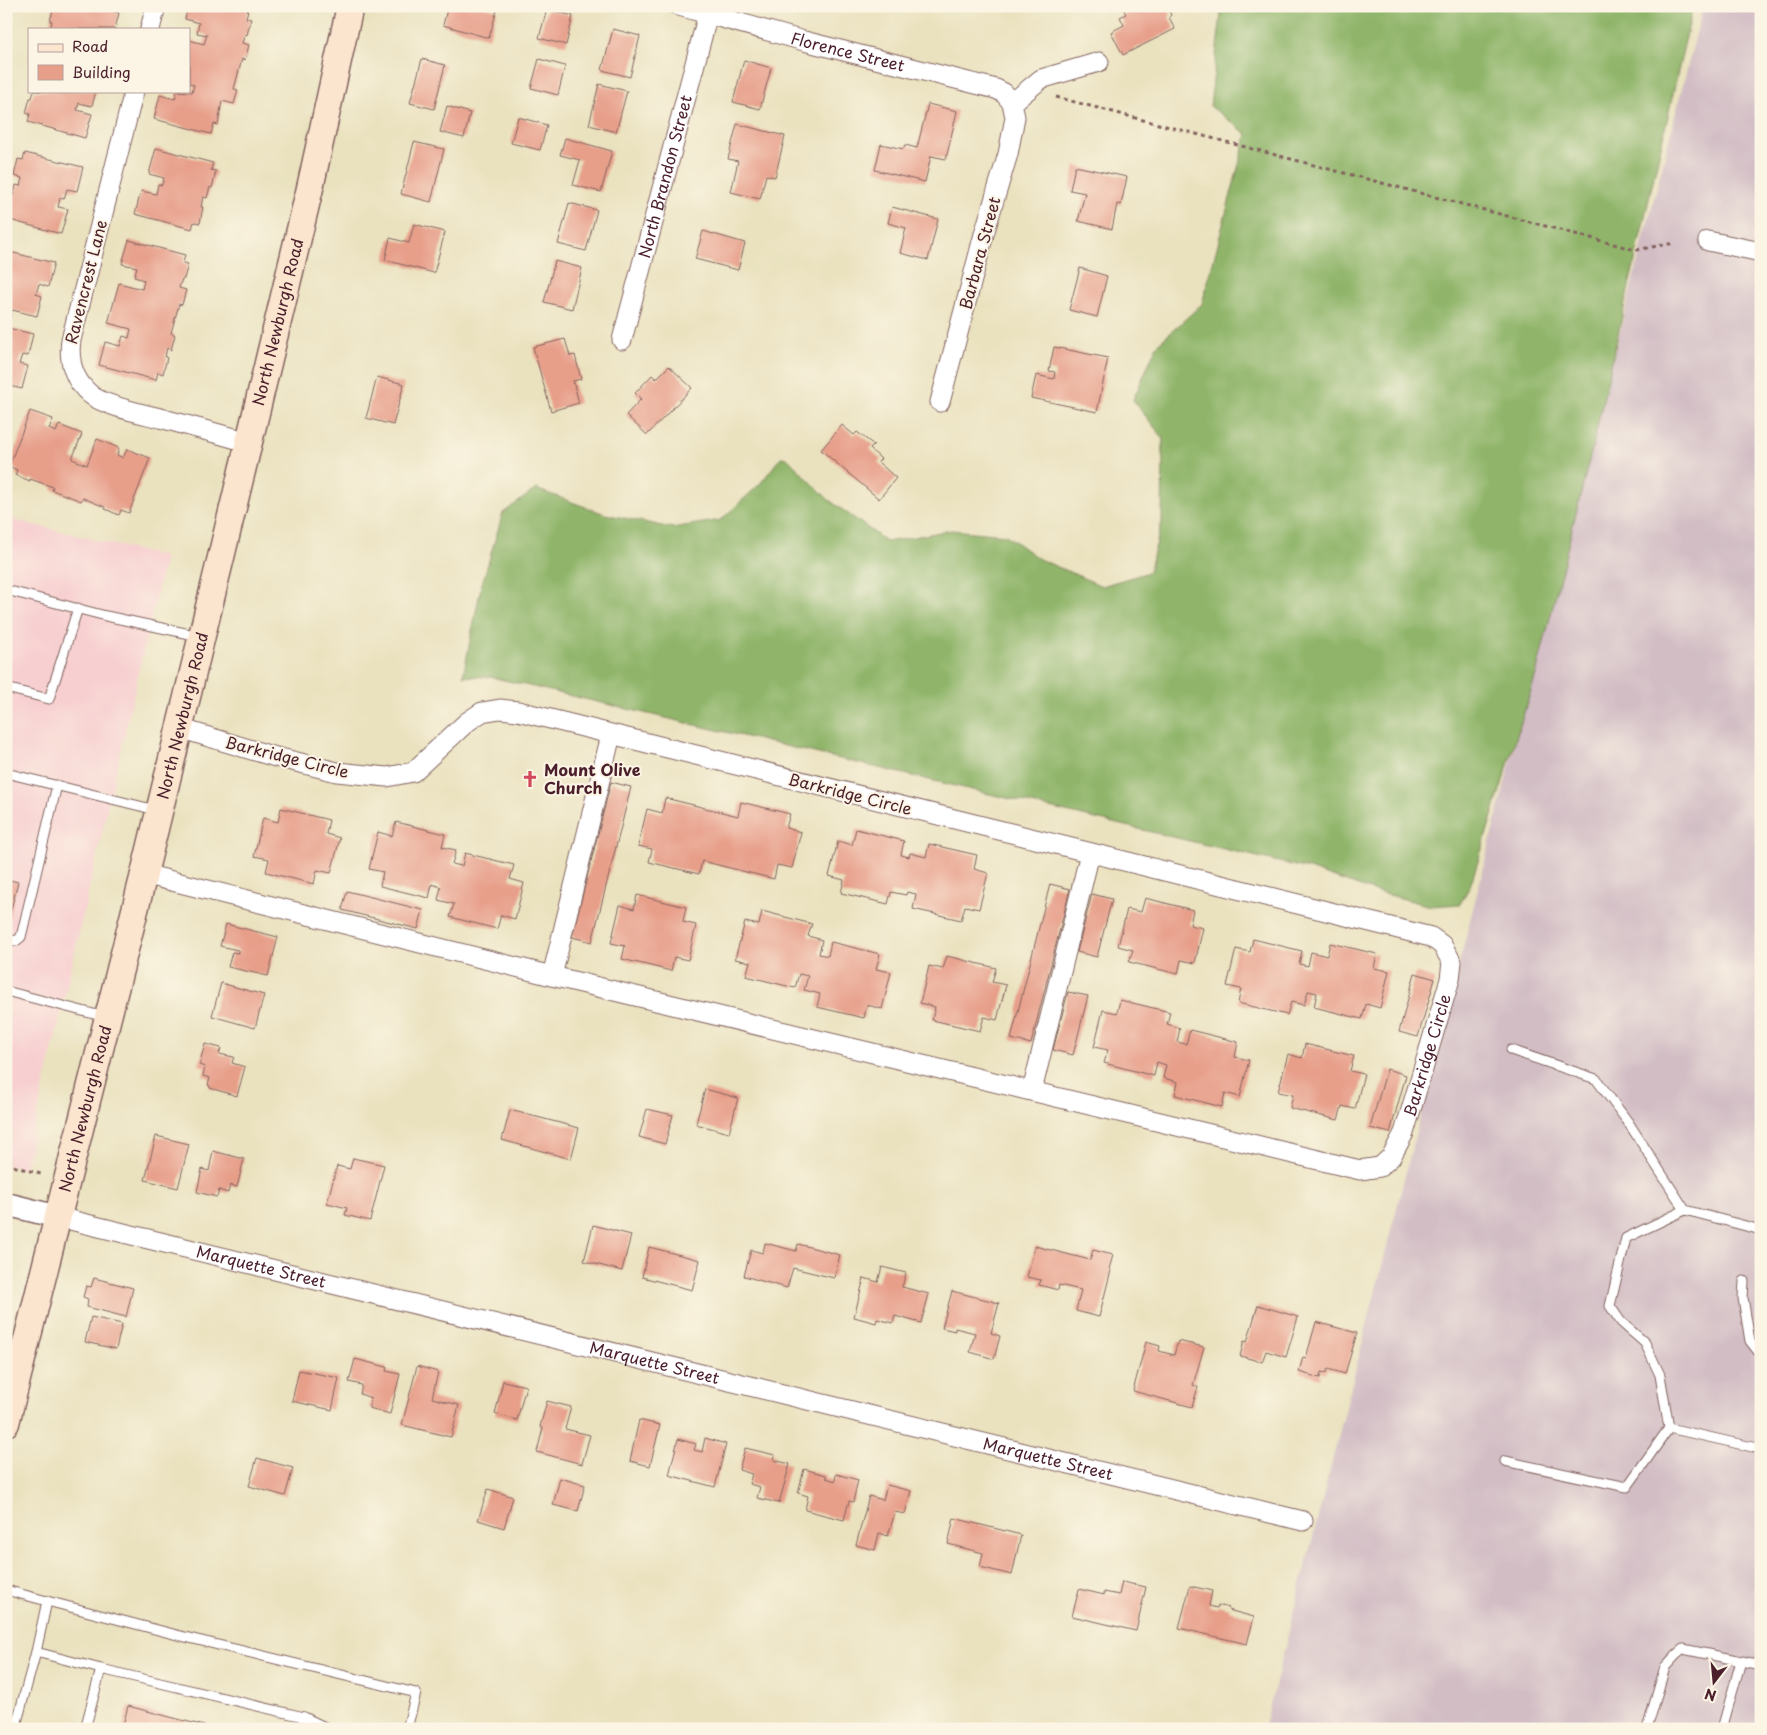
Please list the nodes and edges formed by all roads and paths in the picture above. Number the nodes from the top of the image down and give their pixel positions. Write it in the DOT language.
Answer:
graph roads {
  1 [pos="156,6"];
  2 [pos="350,6"];
  3 [pos="679,6"];
  4 [pos="708,14"];
  5 [pos="150,28"];
  6 [pos="1099,62"];
  7 [pos="1029,90"];
  8 [pos="134,92"];
  9 [pos="1012,103"];
  10 [pos="1708,241"];
  11 [pos="1674,243"];
  12 [pos="1761,251"];
  13 [pos="622,340"];
  14 [pos="940,402"];
  15 [pos="248,442"];
  16 [pos="6,590"];
  17 [pos="78,608"];
  18 [pos="201,636"];
  19 [pos="6,688"];
  20 [pos="179,728"];
  21 [pos="611,735"];
  22 [pos="6,773"];
  23 [pos="57,785"];
  24 [pos="159,810"];
  25 [pos="1090,853"];
  26 [pos="144,874"];
  27 [pos="6,939"];
  28 [pos="552,976"];
  29 [pos="6,991"];
  30 [pos="107,1017"];
  31 [pos="1511,1050"];
  32 [pos="1032,1092"];
  33 [pos="6,1164"];
  34 [pos="66,1181"];
  35 [pos="6,1204"];
  36 [pos="1685,1210"];
  37 [pos="58,1217"];
  38 [pos="1761,1230"];
  39 [pos="1744,1281"];
  40 [pos="1761,1355"];
  41 [pos="6,1423"];
  42 [pos="1669,1428"];
  43 [pos="1761,1449"];
  44 [pos="1505,1461"];
  45 [pos="1303,1522"];
  46 [pos="6,1590"];
  47 [pos="47,1601"];
  48 [pos="36,1652"];
  49 [pos="1741,1661"];
  50 [pos="1761,1665"];
  51 [pos="101,1669"];
  52 [pos="304,1717"];
  53 [pos="15,1729"];
  54 [pos="84,1729"];
  55 [pos="302,1729"];
  56 [pos="329,1729"];
  57 [pos="406,1729"];
  58 [pos="1647,1729"];
  59 [pos="1722,1729"];
  1 -- 5 [label="street"];
  2 -- 15 [label="main road, North Newburgh Road"];
  3 -- 4 [label="street, Florence Street"];
  4 -- 9 [label="street, Florence Street"];
  4 -- 13 [label="street, North Brandon Street"];
  6 -- 7 [label="street"];
  7 -- 9 [label="street"];
  7 -- 11 [label="path"];
  8 -- 15 [label="street, Ravencrest Lane"];
  9 -- 14 [label="street, Barbara Street"];
  10 -- 12 [label="street"];
  15 -- 18 [label="main road, North Newburgh Road"];
  16 -- 17 [label="lane"];
  17 -- 18 [label="lane"];
  17 -- 19 [label="lane"];
  18 -- 20 [label="main road, North Newburgh Road"];
  20 -- 21 [label="street, Barkridge Circle"];
  20 -- 24 [label="main road, North Newburgh Road"];
  21 -- 25 [label="street, Barkridge Circle"];
  21 -- 28 [label="street"];
  22 -- 23 [label="lane"];
  23 -- 24 [label="lane"];
  23 -- 27 [label="lane"];
  24 -- 26 [label="main road, North Newburgh Road"];
  25 -- 32 [label="street"];
  25 -- 32 [label="street, Barkridge Circle"];
  26 -- 28 [label="street, Barkridge Circle"];
  26 -- 30 [label="main road, North Newburgh Road"];
  28 -- 32 [label="street, Barkridge Circle"];
  29 -- 30 [label="lane"];
  30 -- 34 [label="main road, North Newburgh Road"];
  31 -- 36 [label="lane"];
  33 -- 34 [label="path"];
  34 -- 37 [label="main road, North Newburgh Road"];
  35 -- 37 [label="street, Marquette Street"];
  36 -- 38 [label="lane"];
  36 -- 42 [label="lane"];
  37 -- 41 [label="main road, North Newburgh Road"];
  37 -- 45 [label="street, Marquette Street"];
  39 -- 40 [label="lane"];
  42 -- 43 [label="lane"];
  42 -- 44 [label="lane"];
  46 -- 47 [label="lane"];
  47 -- 48 [label="lane"];
  47 -- 57 [label="lane"];
  48 -- 51 [label="lane"];
  48 -- 53 [label="lane"];
  49 -- 50 [label="lane"];
  49 -- 58 [label="lane"];
  49 -- 59 [label="lane"];
  51 -- 52 [label="lane"];
  51 -- 54 [label="lane"];
  52 -- 55 [label="lane"];
  52 -- 56 [label="lane"];
}
